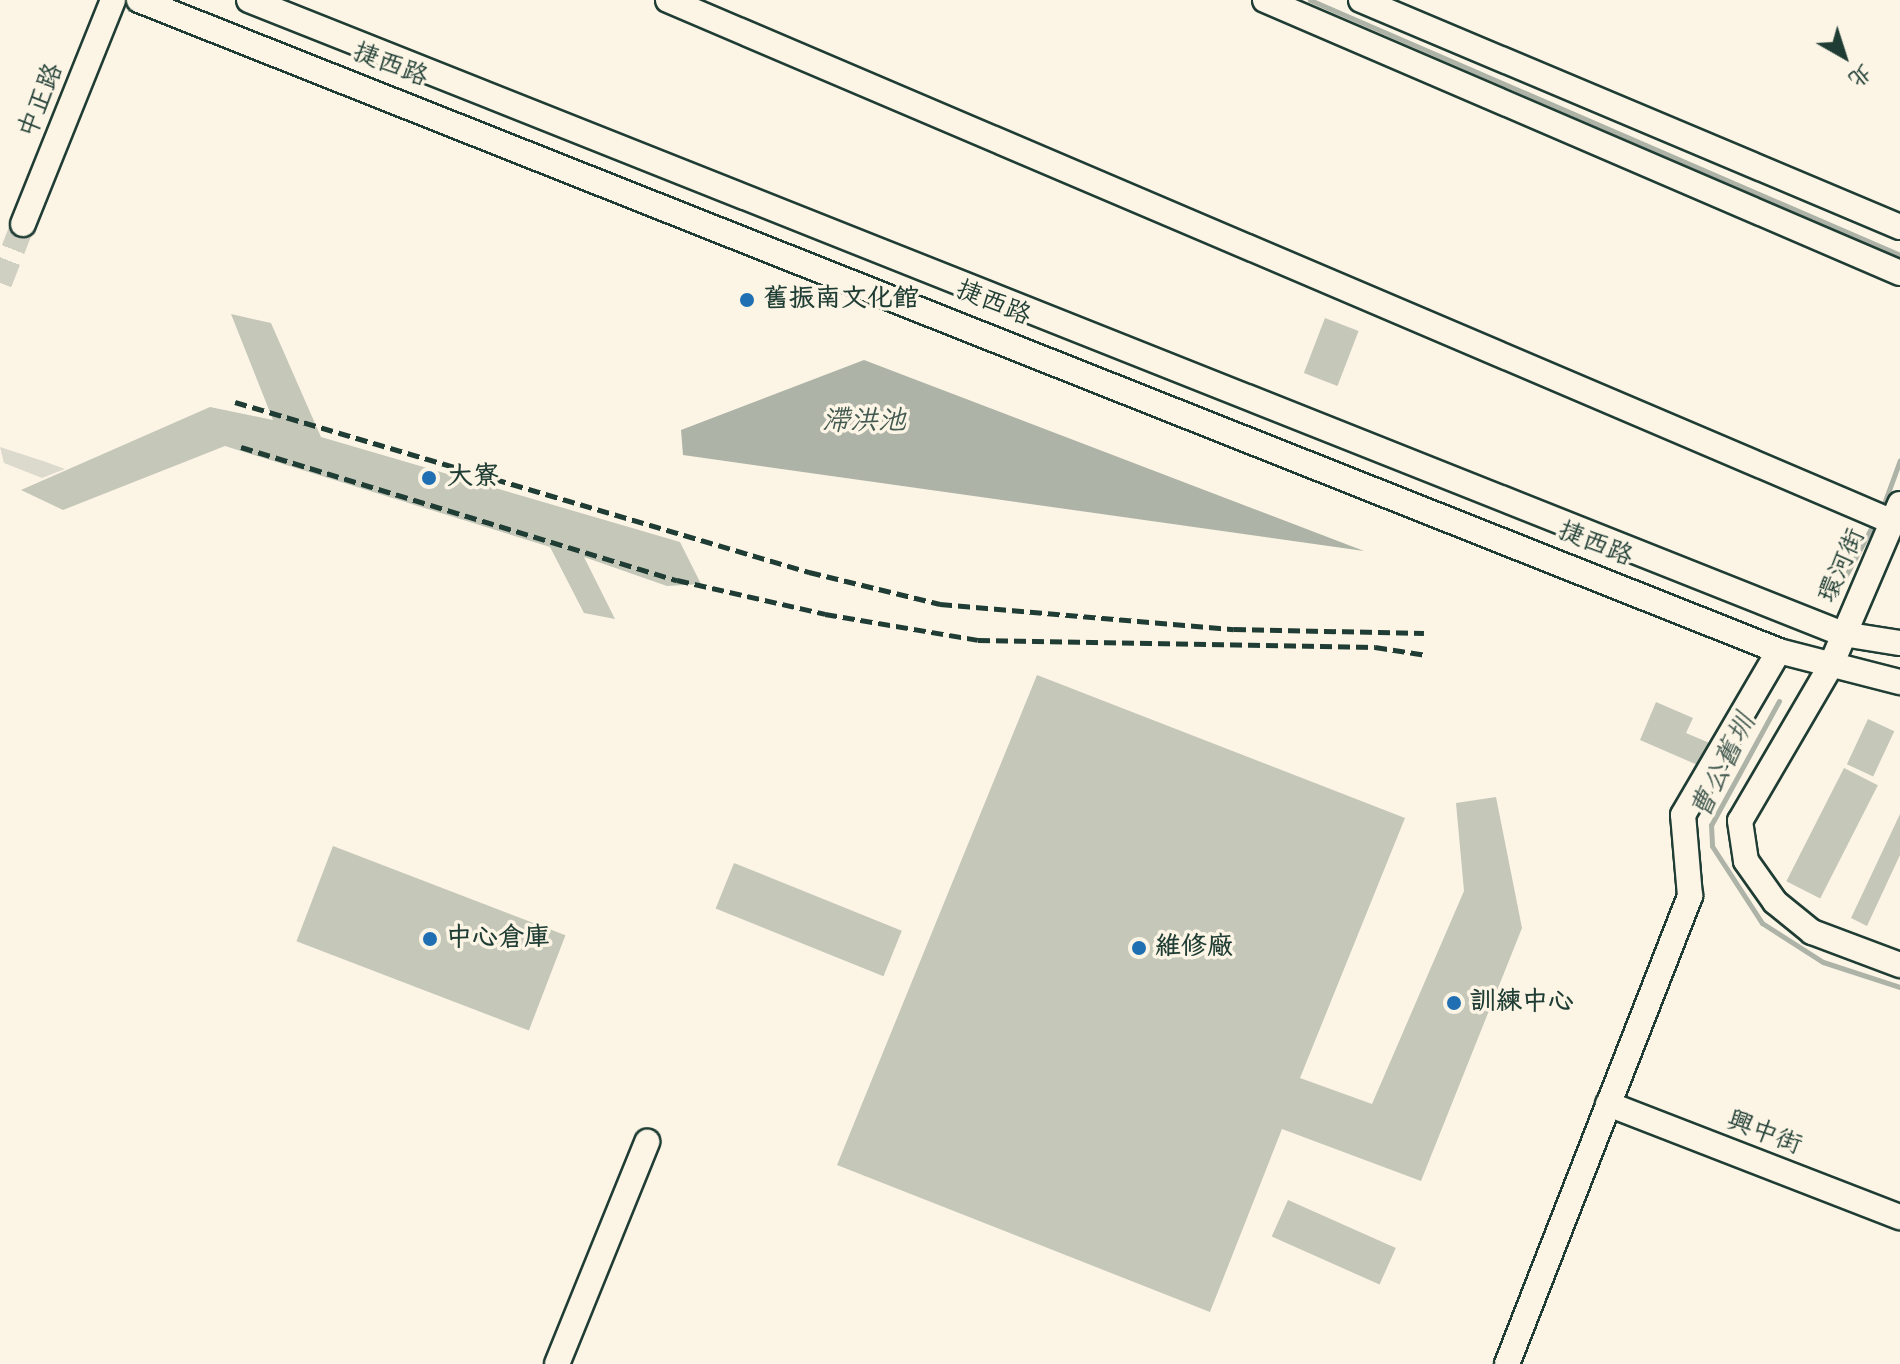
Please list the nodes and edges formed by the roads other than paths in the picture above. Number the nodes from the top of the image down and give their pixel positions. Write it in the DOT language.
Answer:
graph roads {
  1 [pos="113,0"];
  2 [pos="139,0"];
  3 [pos="249,0"];
  4 [pos="668,0"];
  5 [pos="1265,0"];
  6 [pos="1361,0"];
  7 [pos="23,224"];
  8 [pos="1900,227"];
  9 [pos="1900,273"];
  10 [pos="1888,515"];
  11 [pos="1900,643"];
  12 [pos="1779,651"];
  13 [pos="1836,651"];
  14 [pos="1900,682"];
  15 [pos="1900,965"];
  16 [pos="1608,1104"];
  17 [pos="647,1142"];
  18 [pos="1900,1217"];
  19 [pos="557,1364"];
  20 [pos="1507,1364"];
  1 -- 7 [label="street, 中正路"];
  2 -- 12 [label="street, 捷西路"];
  3 -- 13 [label="street, 捷西路"];
  4 -- 10 [label="street"];
  5 -- 9 [label="street"];
  6 -- 8 [label="street"];
  10 -- 13 [label="street, 環河街"];
  11 -- 13 [label="street"];
  12 -- 13 [label="street, 捷西路"];
  12 -- 16 [label="street"];
  13 -- 14 [label="street"];
  13 -- 15 [label="street, 環河街"];
  16 -- 18 [label="street, 興中街"];
  16 -- 20 [label="street"];
  17 -- 19 [label="street"];
}
